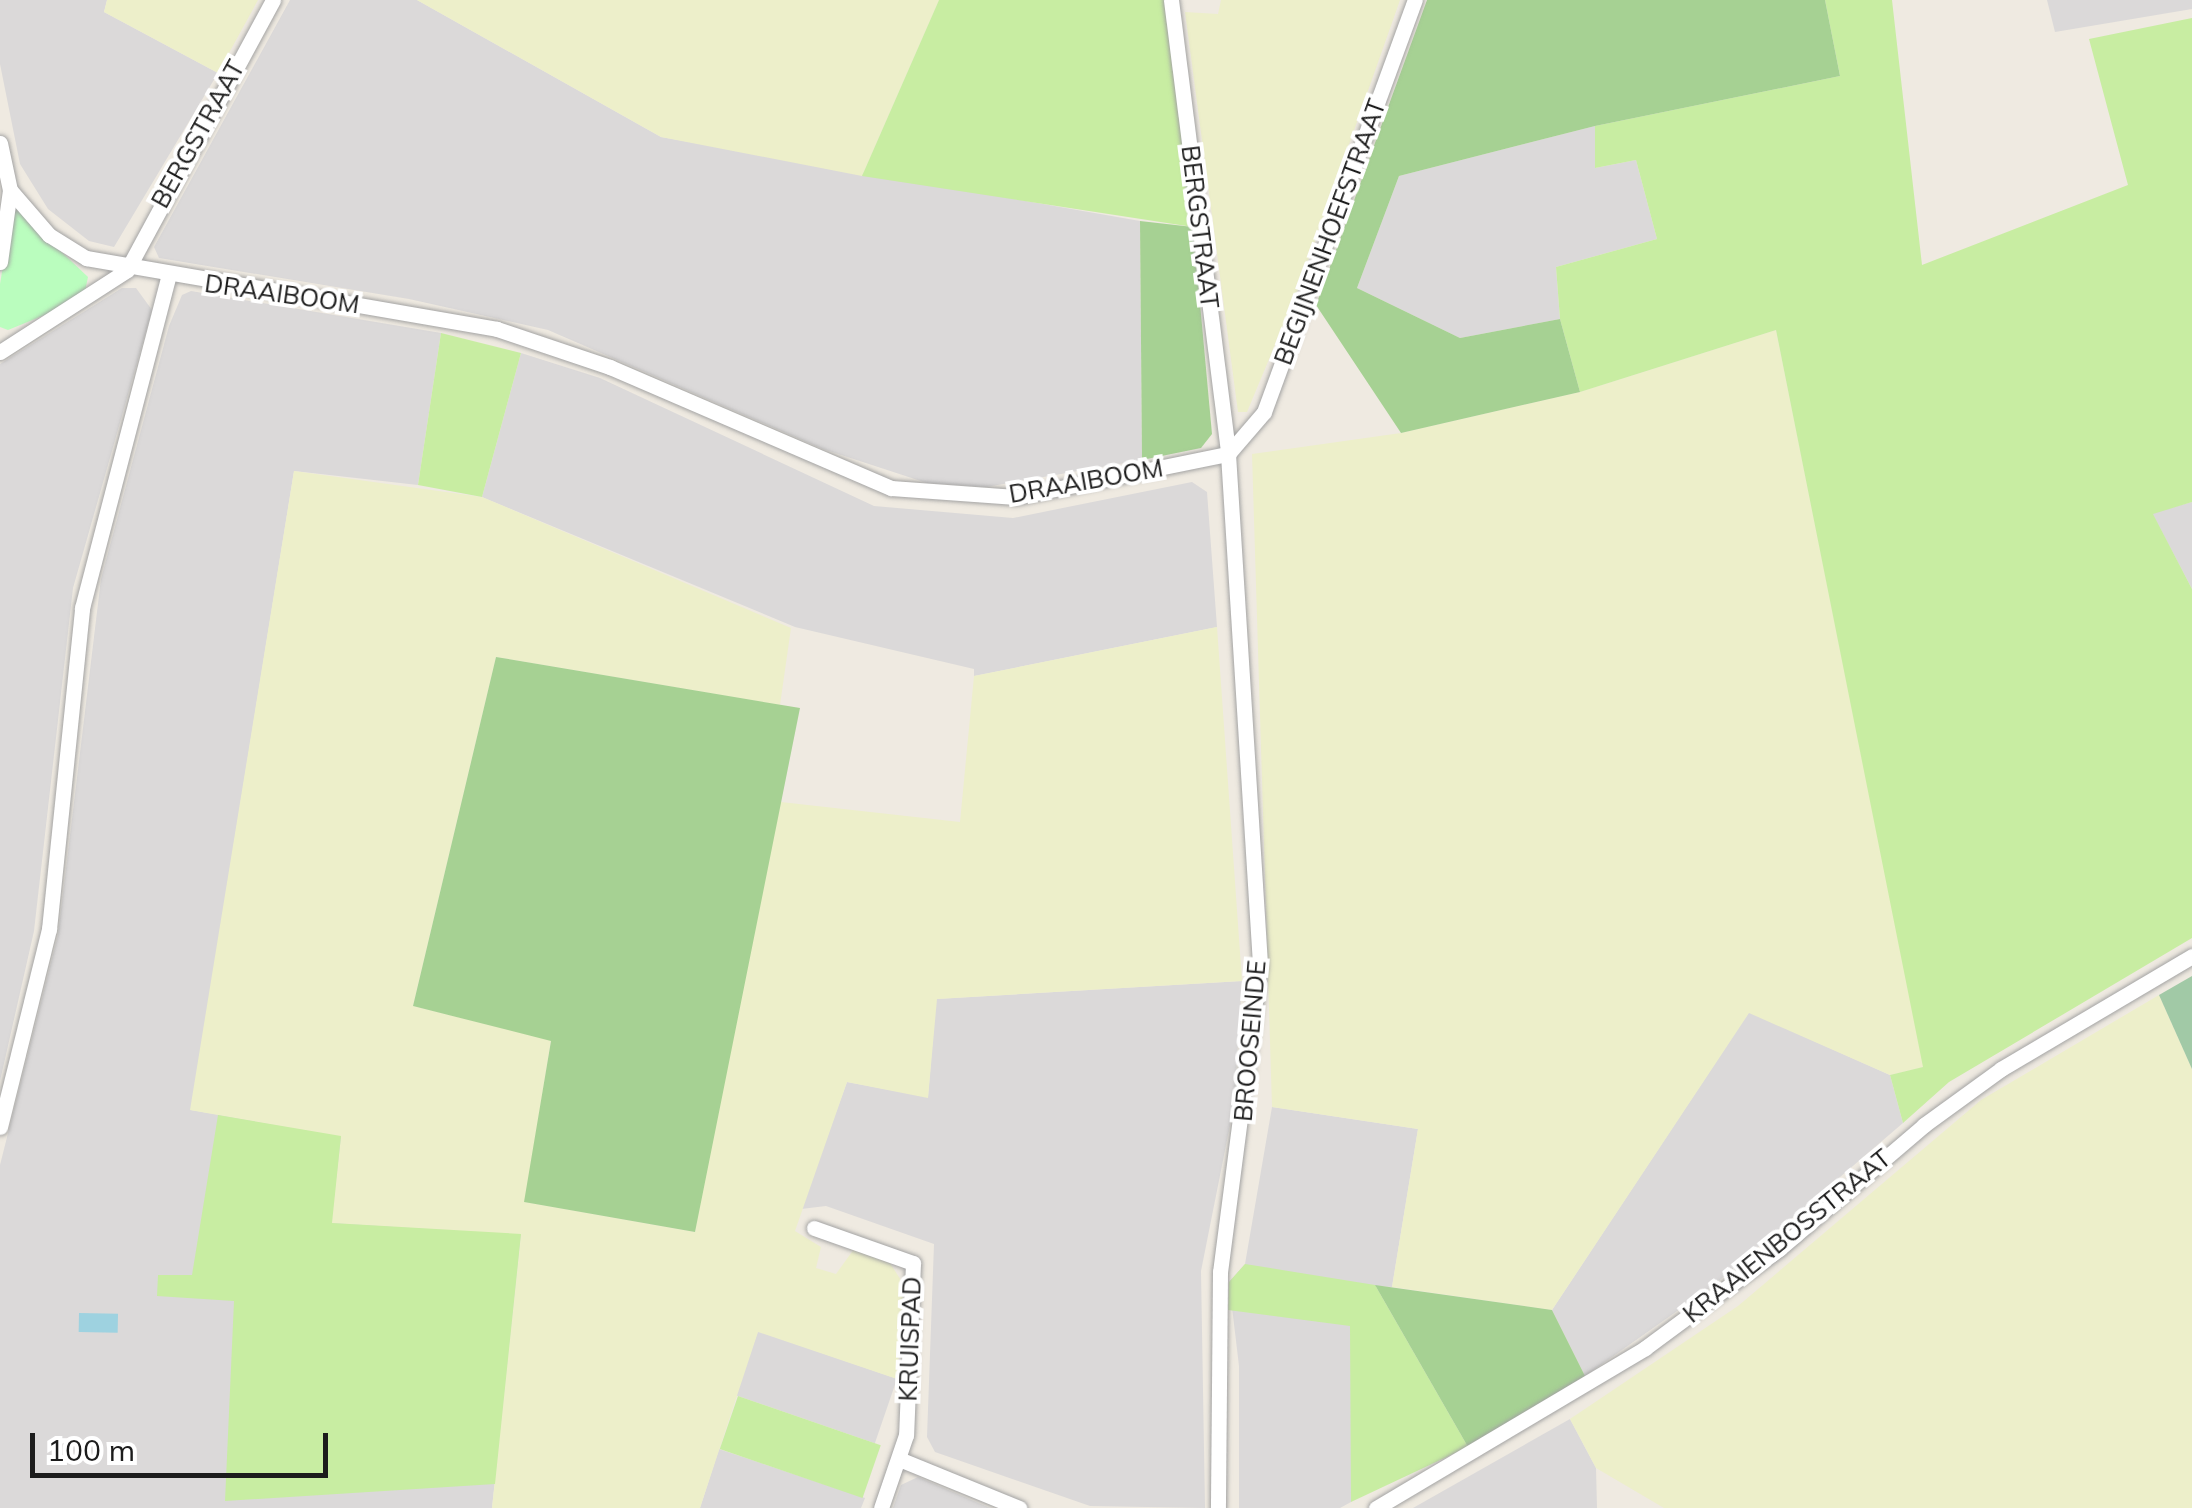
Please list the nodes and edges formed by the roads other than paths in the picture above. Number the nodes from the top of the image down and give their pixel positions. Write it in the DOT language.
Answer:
graph roads {
  1 [pos="273,0"];
  2 [pos="1171,0"];
  3 [pos="1415,0"];
  4 [pos="0,142"];
  5 [pos="10,190"];
  6 [pos="0,262"];
  7 [pos="127,270"];
  8 [pos="168,276"];
  9 [pos="0,352"];
  10 [pos="1228,454"];
  11 [pos="2192,956"];
  12 [pos="0,1127"];
  13 [pos="814,1228"];
  14 [pos="899,1459"];
  15 [pos="881,1508"];
  16 [pos="1019,1508"];
  17 [pos="1218,1508"];
  18 [pos="1376,1508"];
  1 -- 7 [label="street, BERGSTRAAT"];
  2 -- 10 [label="street, BERGSTRAAT"];
  3 -- 10 [label="street, BEGIJNENHOEFSTRAAT"];
  4 -- 5 [label="street"];
  5 -- 6 [label="street"];
  5 -- 7 [label="street"];
  7 -- 8 [label="street"];
  7 -- 9 [label="street"];
  8 -- 10 [label="street, DRAAIBOOM"];
  8 -- 12 [label="street, DRAAIBOOM"];
  10 -- 17 [label="street, BROOSEINDE"];
  11 -- 18 [label="street, KRAAIENBOSSTRAAT"];
  13 -- 14 [label="street, KRUISPAD"];
  14 -- 15 [label="street, KRUISPAD"];
  14 -- 16 [label="street"];
}
